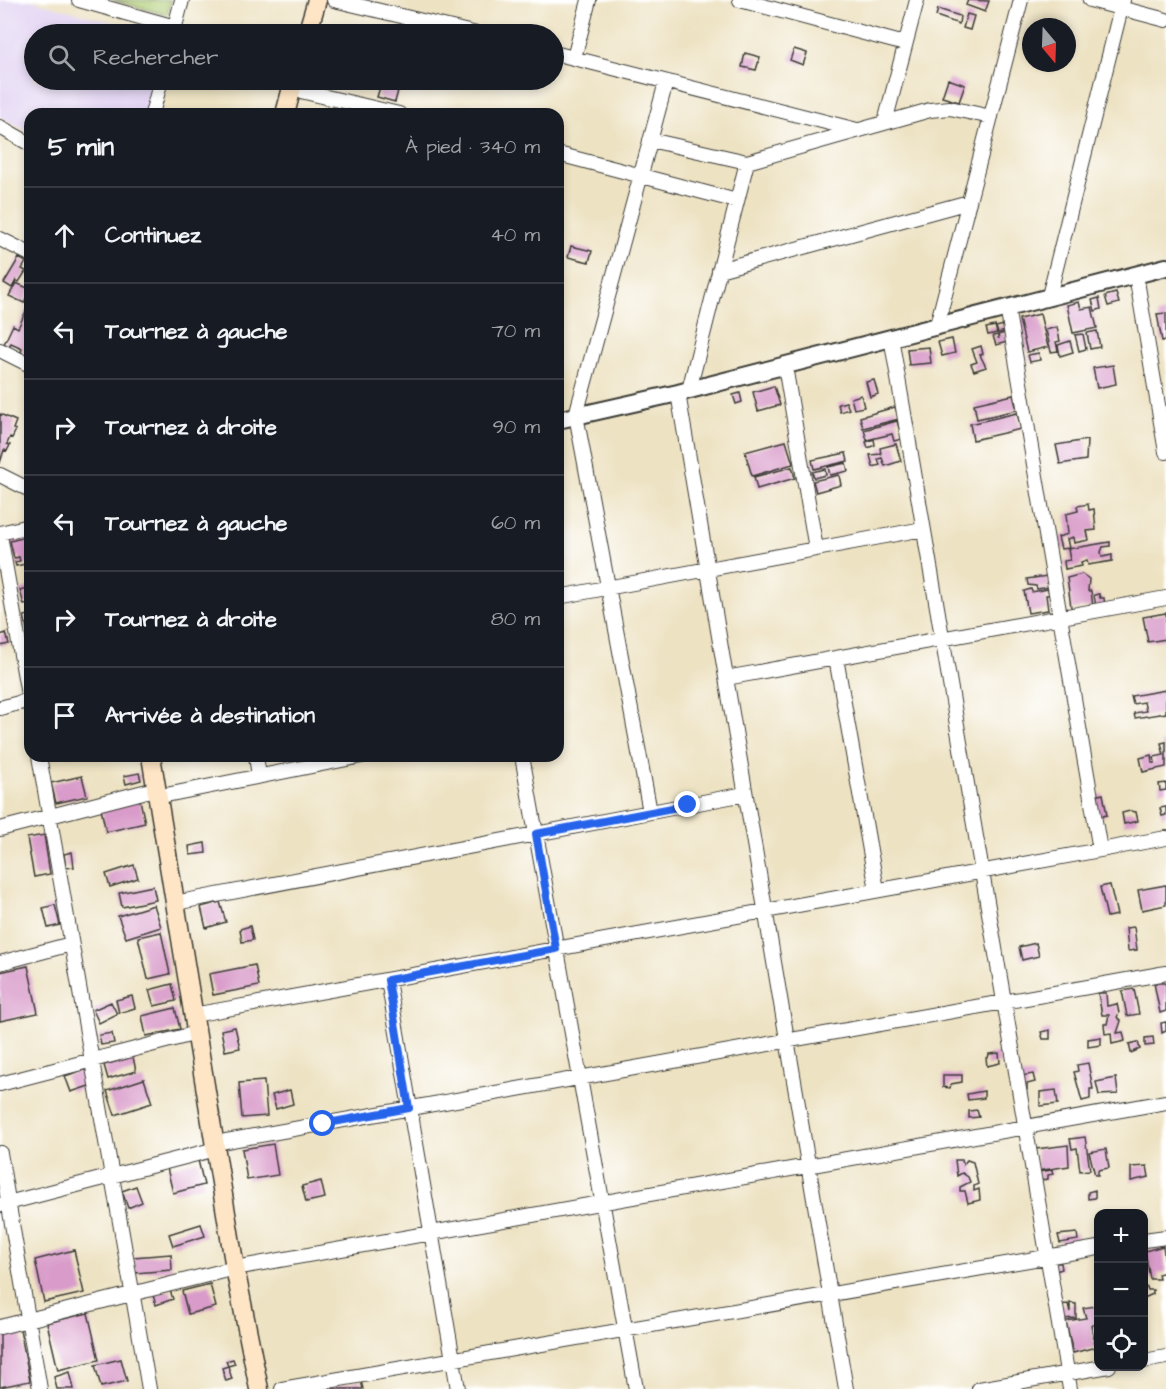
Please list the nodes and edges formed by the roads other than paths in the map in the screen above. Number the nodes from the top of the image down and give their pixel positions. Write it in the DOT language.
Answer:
graph roads {
  1 [pos="79,0"];
  2 [pos="182,0"];
  3 [pos="317,0"];
  4 [pos="334,0"];
  5 [pos="589,0"];
  6 [pos="740,0"];
  7 [pos="917,0"];
  8 [pos="1021,0"];
  9 [pos="1090,0"];
  10 [pos="1122,4"];
  11 [pos="1166,20"];
  12 [pos="153,24"];
  13 [pos="176,24"];
  14 [pos="310,24"];
  15 [pos="435,24"];
  16 [pos="905,44"];
  17 [pos="564,56"];
  18 [pos="574,58"];
  19 [pos="666,82"];
  20 [pos="158,90"];
  21 [pos="291,90"];
  22 [pos="314,90"];
  23 [pos="154,108"];
  24 [pos="287,108"];
  25 [pos="378,108"];
  26 [pos="991,117"];
  27 [pos="885,122"];
  28 [pos="0,128"];
  29 [pos="857,130"];
  30 [pos="650,140"];
  31 [pos="24,141"];
  32 [pos="564,156"];
  33 [pos="747,162"];
  34 [pos="640,176"];
  35 [pos="737,201"];
  36 [pos="969,202"];
  37 [pos="0,239"];
  38 [pos="24,251"];
  39 [pos="1166,267"];
  40 [pos="719,270"];
  41 [pos="1136,275"];
  42 [pos="1049,296"];
  43 [pos="1007,307"];
  44 [pos="938,325"];
  45 [pos="891,338"];
  46 [pos="0,350"];
  47 [pos="24,362"];
  48 [pos="785,366"];
  49 [pos="684,391"];
  50 [pos="576,415"];
  51 [pos="564,418"];
  52 [pos="1166,452"];
  53 [pos="0,475"];
  54 [pos="24,487"];
  55 [pos="24,527"];
  56 [pos="923,529"];
  57 [pos="0,534"];
  58 [pos="816,549"];
  59 [pos="708,569"];
  60 [pos="610,587"];
  61 [pos="564,596"];
  62 [pos="1166,598"];
  63 [pos="1060,617"];
  64 [pos="942,639"];
  65 [pos="836,658"];
  66 [pos="24,668"];
  67 [pos="726,678"];
  68 [pos="24,703"];
  69 [pos="0,708"];
  70 [pos="40,762"];
  71 [pos="152,762"];
  72 [pos="257,762"];
  73 [pos="331,762"];
  74 [pos="523,762"];
  75 [pos="259,776"];
  76 [pos="156,793"];
  77 [pos="745,794"];
  78 [pos="650,812"];
  79 [pos="49,816"];
  80 [pos="0,829"];
  81 [pos="536,834"];
  82 [pos="1166,838"];
  83 [pos="1100,850"];
  84 [pos="982,871"];
  85 [pos="877,890"];
  86 [pos="175,903"];
  87 [pos="765,911"];
  88 [pos="71,944"];
  89 [pos="556,949"];
  90 [pos="0,963"];
  91 [pos="1166,973"];
  92 [pos="388,980"];
  93 [pos="1004,1002"];
  94 [pos="195,1024"];
  95 [pos="787,1041"];
  96 [pos="92,1060"];
  97 [pos="579,1078"];
  98 [pos="0,1084"];
  99 [pos="1166,1102"];
  100 [pos="409,1108"];
  101 [pos="1026,1127"];
  102 [pos="215,1146"];
  103 [pos="0,1153"];
  104 [pos="808,1166"];
  105 [pos="112,1176"];
  106 [pos="602,1202"];
  107 [pos="4,1204"];
  108 [pos="430,1233"];
  109 [pos="1166,1236"];
  110 [pos="1148,1239"];
  111 [pos="1094,1249"];
  112 [pos="1048,1257"];
  113 [pos="235,1268"];
  114 [pos="132,1293"];
  115 [pos="830,1294"];
  116 [pos="28,1320"];
  117 [pos="0,1327"];
  118 [pos="625,1330"];
  119 [pos="1166,1357"];
  120 [pos="453,1359"];
  121 [pos="1148,1359"];
  122 [pos="1094,1369"];
  123 [pos="1068,1374"];
  124 [pos="40,1389"];
  125 [pos="149,1389"];
  126 [pos="259,1389"];
  127 [pos="282,1389"];
  128 [pos="458,1389"];
  129 [pos="636,1389"];
  130 [pos="846,1389"];
  131 [pos="979,1389"];
  132 [pos="1070,1389"];
  1 -- 12 [label="street"];
  2 -- 13 [label="street"];
  3 -- 14 [label="main road"];
  4 -- 15 [label="street"];
  5 -- 18 [label="street"];
  6 -- 16 [label="street"];
  7 -- 16 [label="street"];
  8 -- 26 [label="street"];
  9 -- 10 [label="street"];
  10 -- 11 [label="street"];
  10 -- 42 [label="street"];
  16 -- 27 [label="street"];
  17 -- 18 [label="street"];
  18 -- 19 [label="street"];
  19 -- 29 [label="street"];
  19 -- 30 [label="street"];
  20 -- 23 [label="street"];
  21 -- 24 [label="main road"];
  22 -- 25 [label="street"];
  26 -- 27 [label="street"];
  26 -- 36 [label="street"];
  27 -- 29 [label="street"];
  28 -- 31 [label="street"];
  29 -- 33 [label="street"];
  30 -- 33 [label="street"];
  30 -- 34 [label="street"];
  32 -- 34 [label="street"];
  33 -- 35 [label="street"];
  34 -- 35 [label="street"];
  34 -- 50 [label="street"];
  35 -- 40 [label="street"];
  36 -- 40 [label="street"];
  36 -- 44 [label="street"];
  37 -- 38 [label="street"];
  39 -- 41 [label="street"];
  40 -- 49 [label="street"];
  41 -- 42 [label="street"];
  41 -- 52 [label="street"];
  42 -- 43 [label="street"];
  43 -- 44 [label="street"];
  43 -- 63 [label="street"];
  44 -- 45 [label="street"];
  45 -- 48 [label="street"];
  45 -- 56 [label="street"];
  46 -- 47 [label="street"];
  48 -- 49 [label="street"];
  48 -- 58 [label="street"];
  49 -- 50 [label="street"];
  49 -- 59 [label="street"];
  50 -- 51 [label="street"];
  50 -- 60 [label="street"];
  53 -- 54 [label="street"];
  55 -- 57 [label="street"];
  56 -- 58 [label="street"];
  56 -- 64 [label="street"];
  57 -- 66 [label="street"];
  58 -- 59 [label="street"];
  59 -- 60 [label="street"];
  59 -- 67 [label="street"];
  60 -- 61 [label="street"];
  60 -- 78 [label="street"];
  62 -- 63 [label="street"];
  63 -- 64 [label="street"];
  63 -- 83 [label="street"];
  64 -- 65 [label="street"];
  64 -- 84 [label="street"];
  65 -- 67 [label="street"];
  65 -- 85 [label="street"];
  67 -- 77 [label="street"];
  68 -- 69 [label="street"];
  70 -- 79 [label="street"];
  71 -- 76 [label="main road"];
  72 -- 75 [label="street"];
  73 -- 75 [label="street"];
  74 -- 81 [label="street"];
  75 -- 76 [label="street"];
  76 -- 79 [label="street"];
  76 -- 86 [label="main road"];
  77 -- 78 [label="street"];
  77 -- 87 [label="street"];
  78 -- 81 [label="street"];
  79 -- 80 [label="street"];
  79 -- 88 [label="street"];
  81 -- 86 [label="street"];
  81 -- 89 [label="street"];
  82 -- 83 [label="street"];
  83 -- 84 [label="street"];
  84 -- 85 [label="street"];
  84 -- 93 [label="street"];
  85 -- 87 [label="street"];
  86 -- 94 [label="main road"];
  87 -- 89 [label="street"];
  87 -- 95 [label="street"];
  88 -- 90 [label="street"];
  88 -- 96 [label="street"];
  89 -- 92 [label="street"];
  89 -- 97 [label="street"];
  91 -- 93 [label="street"];
  92 -- 94 [label="street"];
  92 -- 100 [label="street"];
  93 -- 95 [label="street"];
  93 -- 101 [label="street"];
  94 -- 96 [label="street"];
  94 -- 102 [label="main road"];
  95 -- 97 [label="street"];
  95 -- 104 [label="street"];
  96 -- 98 [label="street"];
  96 -- 105 [label="street"];
  97 -- 100 [label="street"];
  97 -- 106 [label="street"];
  99 -- 101 [label="street"];
  100 -- 102 [label="street"];
  100 -- 108 [label="street"];
  101 -- 104 [label="street"];
  101 -- 112 [label="street"];
  102 -- 105 [label="street"];
  102 -- 113 [label="main road"];
  103 -- 107 [label="street"];
  104 -- 106 [label="street"];
  104 -- 115 [label="street"];
  105 -- 107 [label="street"];
  105 -- 114 [label="street"];
  106 -- 108 [label="street"];
  106 -- 118 [label="street"];
  107 -- 116 [label="street"];
  108 -- 113 [label="street"];
  108 -- 120 [label="street"];
  109 -- 110 [label="street"];
  111 -- 112 [label="street"];
  112 -- 115 [label="street"];
  112 -- 123 [label="street"];
  113 -- 114 [label="street"];
  113 -- 126 [label="main road"];
  114 -- 116 [label="street"];
  114 -- 125 [label="street"];
  115 -- 118 [label="street"];
  115 -- 130 [label="street"];
  116 -- 117 [label="street"];
  116 -- 124 [label="street"];
  118 -- 120 [label="street"];
  118 -- 129 [label="street"];
  119 -- 121 [label="street"];
  120 -- 127 [label="street"];
  120 -- 128 [label="street"];
  122 -- 123 [label="street"];
  123 -- 131 [label="street"];
  123 -- 132 [label="street"];
}
